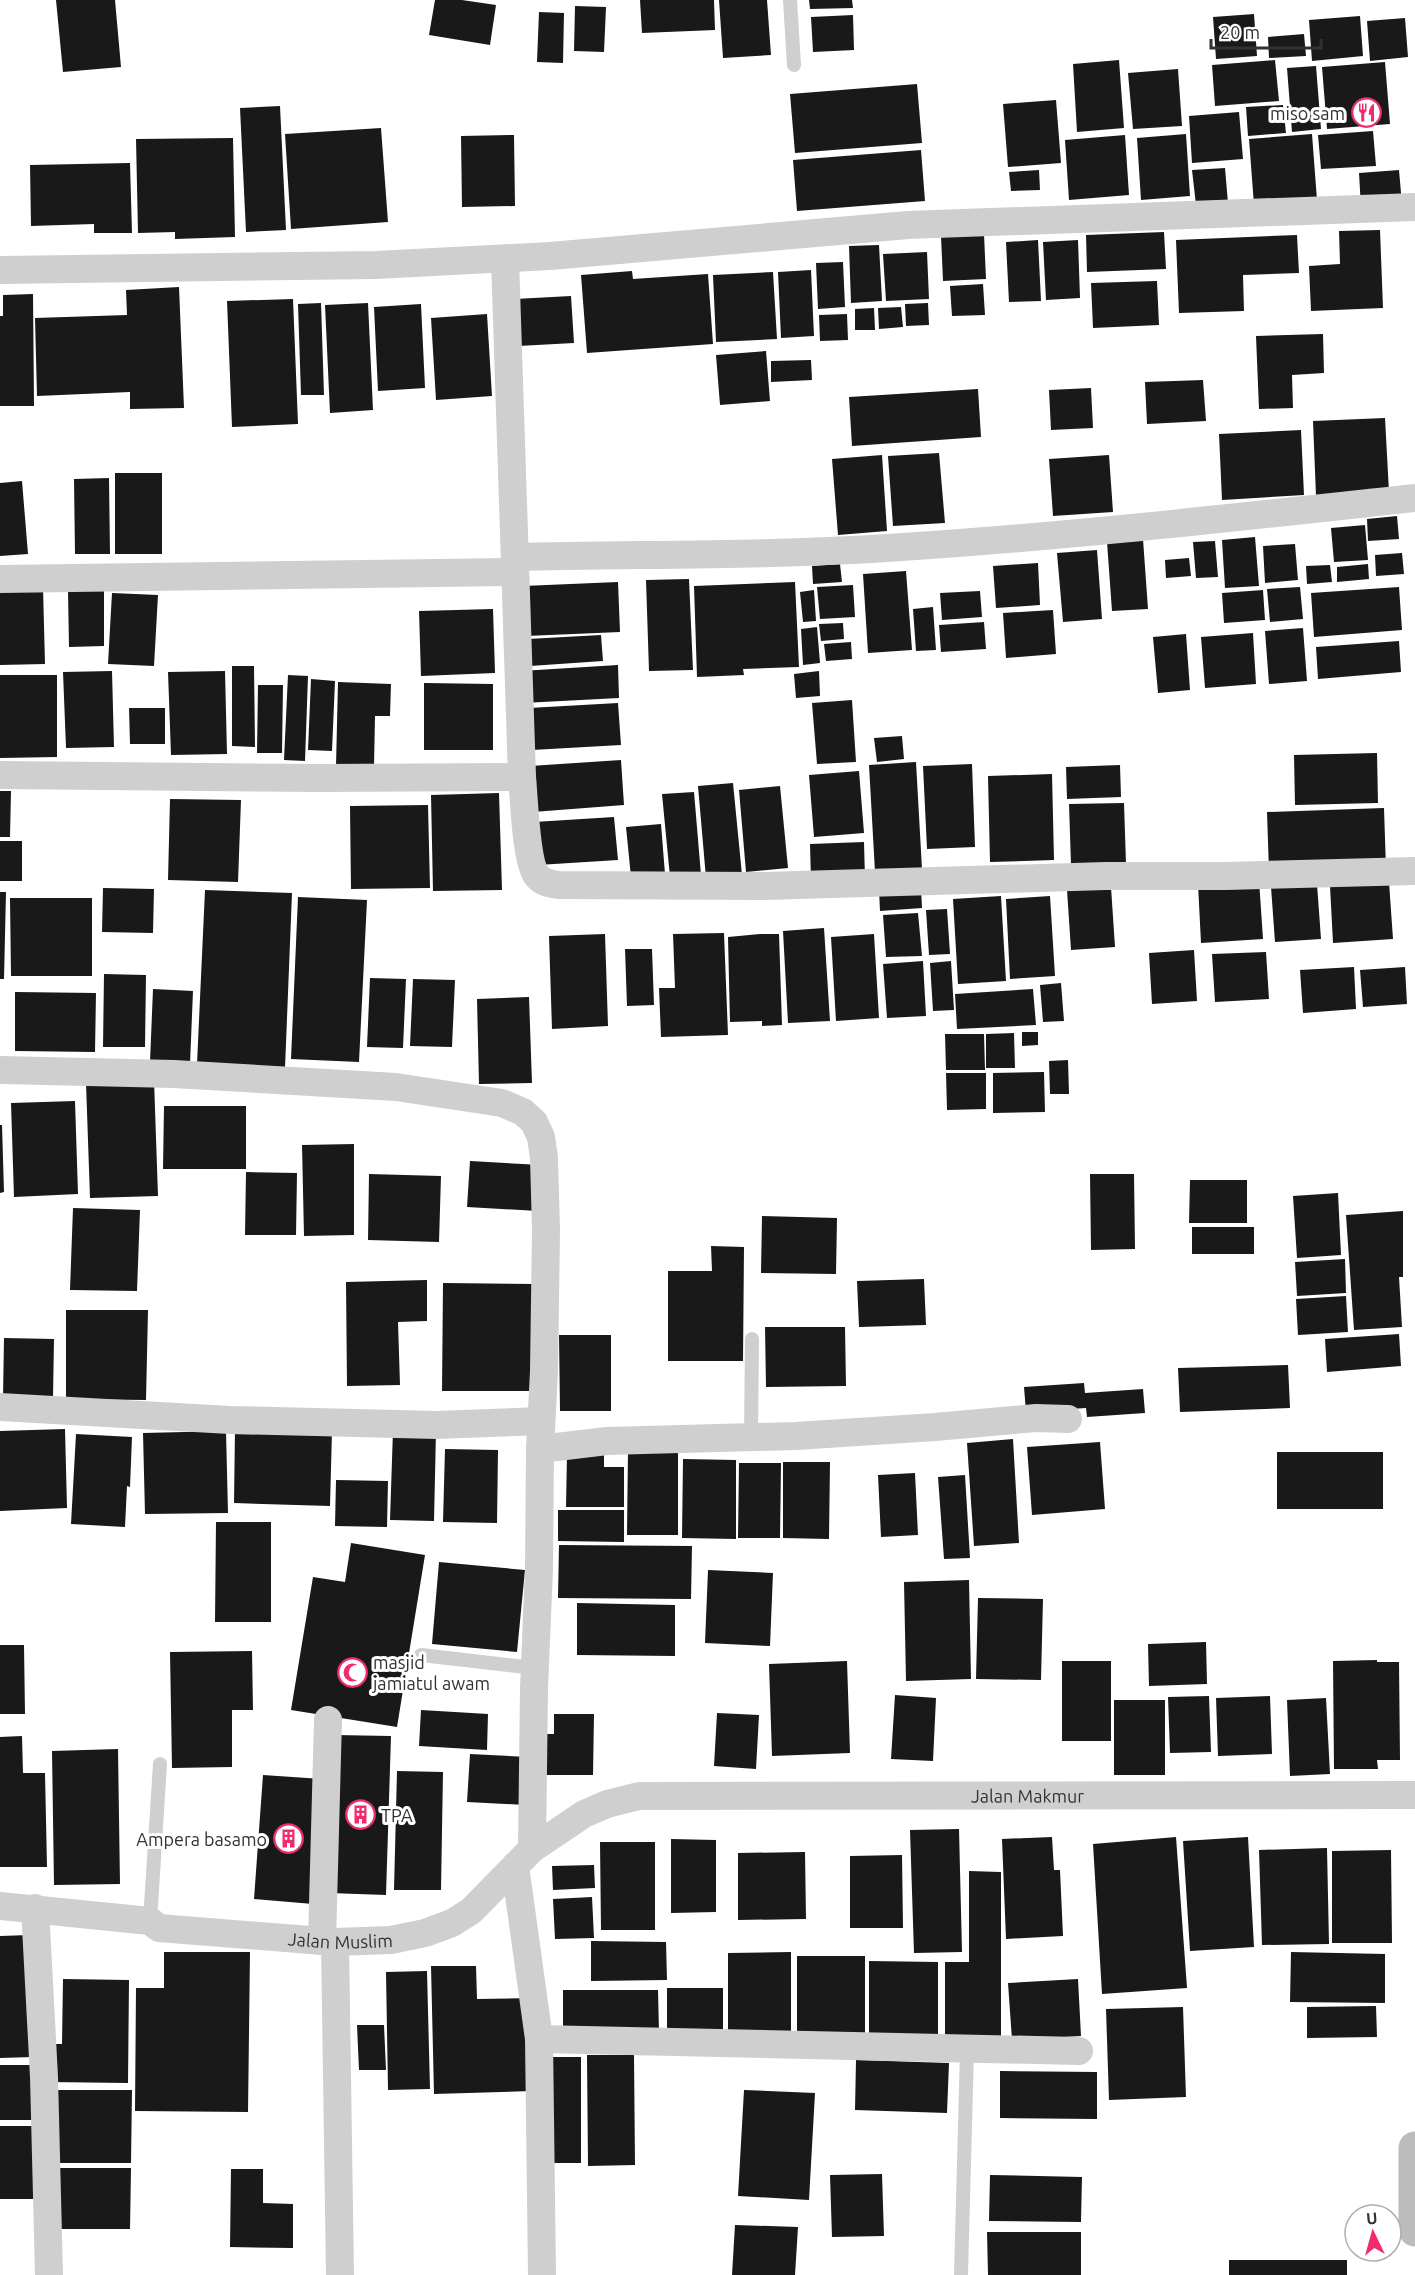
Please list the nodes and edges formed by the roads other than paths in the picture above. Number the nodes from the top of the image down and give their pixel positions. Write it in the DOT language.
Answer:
graph roads {
  1 [pos="790,0"];
  2 [pos="794,65"];
  3 [pos="1415,207"];
  4 [pos="505,259"];
  5 [pos="0,270"];
  6 [pos="1415,498"];
  7 [pos="514,564"];
  8 [pos="0,579"];
  9 [pos="0,775"];
  10 [pos="522,777"];
  11 [pos="1415,871"];
  12 [pos="0,1070"];
  13 [pos="752,1339"];
  14 [pos="0,1407"];
  15 [pos="1068,1419"];
  16 [pos="541,1421"];
  17 [pos="751,1437"];
  18 [pos="540,1449"];
  19 [pos="421,1655"];
  20 [pos="534,1668"];
  21 [pos="328,1720"];
  22 [pos="160,1764"];
  23 [pos="1415,1795"];
  24 [pos="639,1796"];
  25 [pos="524,1858"];
  26 [pos="0,1906"];
  27 [pos="34,1908"];
  28 [pos="150,1921"];
  29 [pos="328,1942"];
  30 [pos="539,2039"];
  31 [pos="967,2050"];
  32 [pos="1079,2051"];
  33 [pos="1415,2148"];
  34 [pos="1415,2230"];
  35 [pos="49,2275"];
  36 [pos="340,2275"];
  37 [pos="542,2275"];
  38 [pos="961,2275"];
  1 -- 2 [label="lane"];
  3 -- 4 [label="street"];
  4 -- 5 [label="street"];
  4 -- 7 [label="street"];
  6 -- 7 [label="street"];
  7 -- 8 [label="street"];
  7 -- 10 [label="street"];
  9 -- 10 [label="street"];
  10 -- 11 [label="street"];
  12 -- 16 [label="street"];
  13 -- 17 [label="lane"];
  14 -- 16 [label="street"];
  15 -- 17 [label="street"];
  16 -- 18 [label="street"];
  17 -- 18 [label="street"];
  18 -- 20 [label="street"];
  19 -- 20 [label="lane"];
  20 -- 25 [label="street"];
  21 -- 29 [label="street"];
  22 -- 28 [label="lane"];
  23 -- 24 [label="street, Jalan Makmur"];
  24 -- 25 [label="street, Jalan Muslim"];
  25 -- 29 [label="street, Jalan Muslim"];
  25 -- 30 [label="street"];
  26 -- 27 [label="street, Jalan Muslim"];
  27 -- 28 [label="street, Jalan Muslim"];
  27 -- 35 [label="street"];
  28 -- 29 [label="street, Jalan Muslim"];
  29 -- 36 [label="street"];
  30 -- 31 [label="street"];
  30 -- 37 [label="street"];
  31 -- 32 [label="street"];
  31 -- 38 [label="lane"];
  33 -- 34 [label="street"];
}
